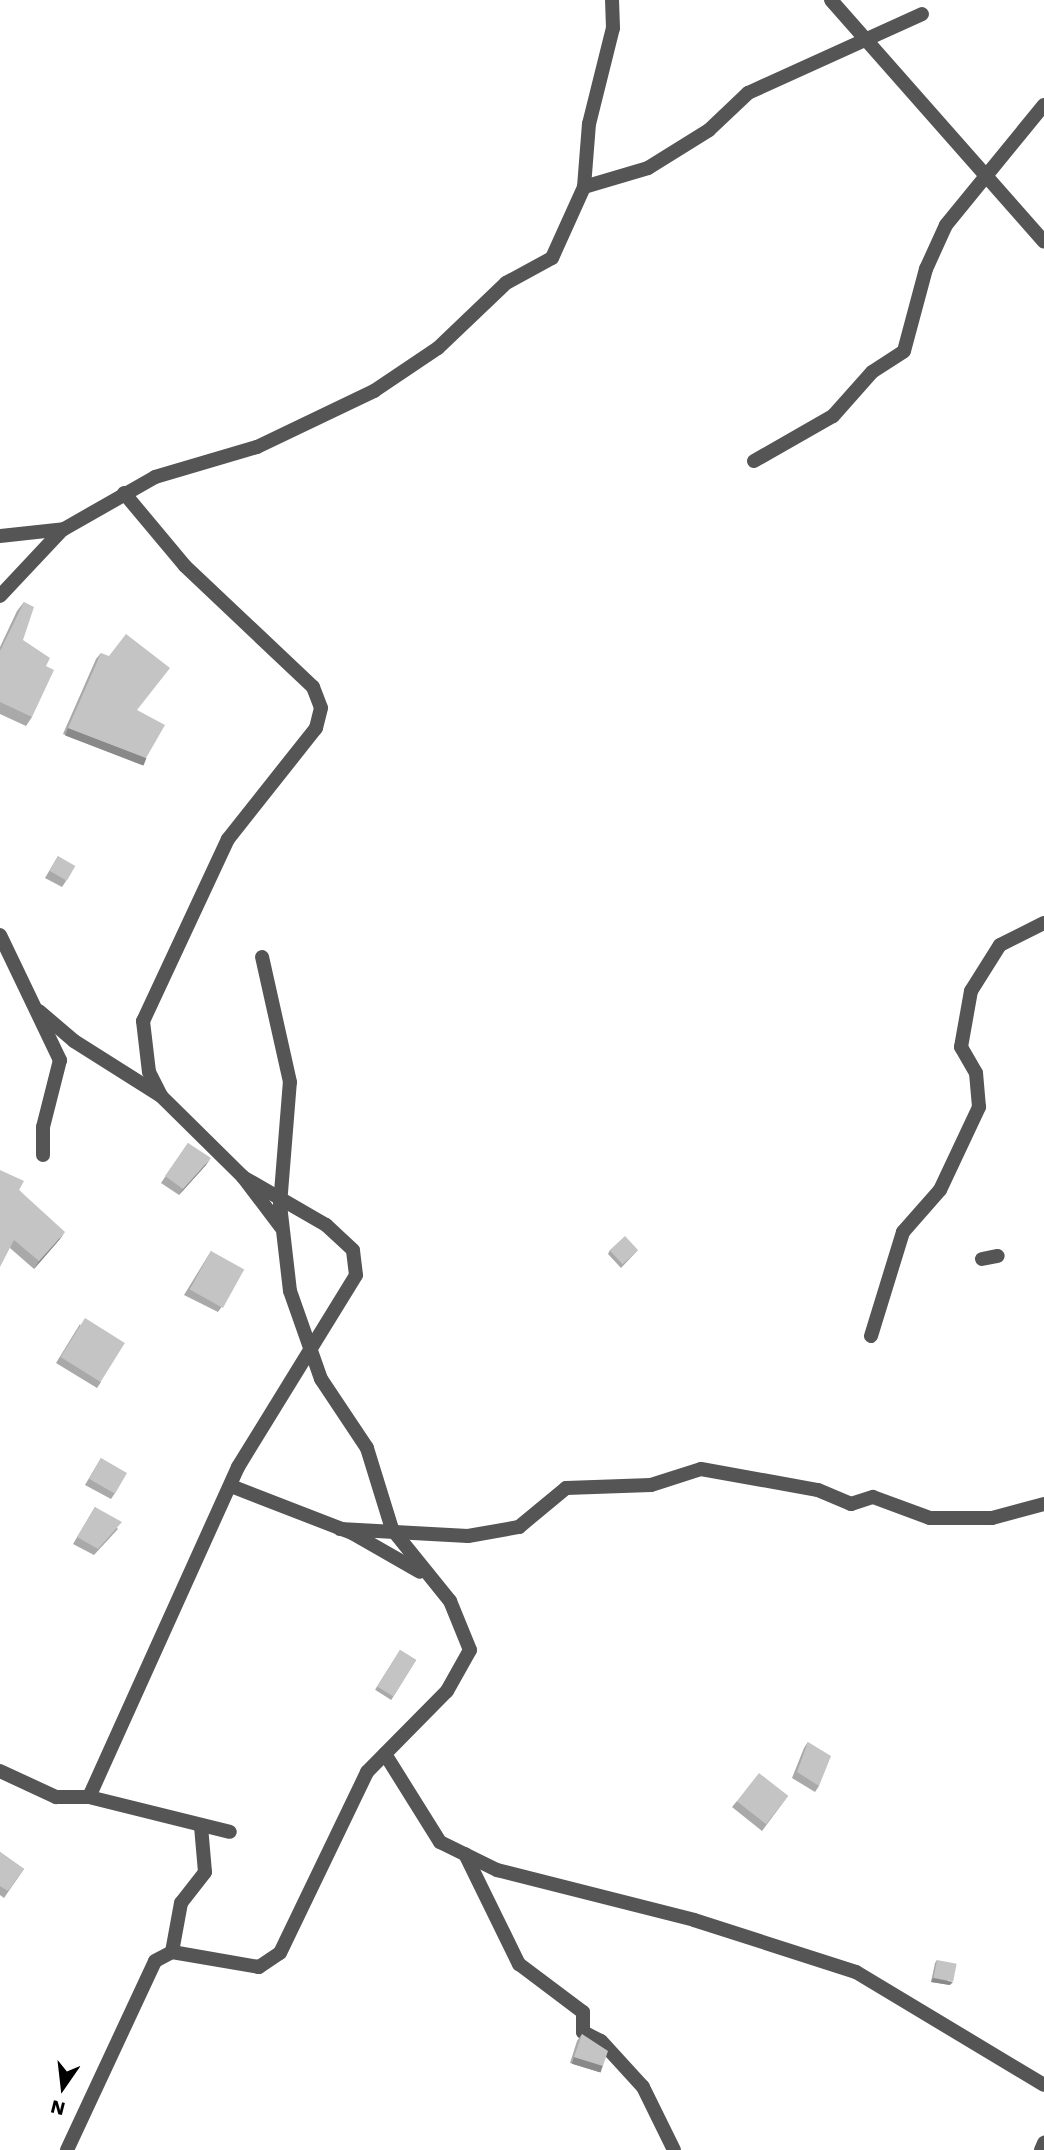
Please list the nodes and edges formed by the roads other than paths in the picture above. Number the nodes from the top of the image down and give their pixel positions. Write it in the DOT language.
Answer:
graph roads {
  1 [pos="612,0"];
  2 [pos="831,0"];
  3 [pos="922,14"];
  4 [pos="865,39"];
  5 [pos="1044,105"];
  6 [pos="985,176"];
  7 [pos="584,187"];
  8 [pos="1044,242"];
  9 [pos="754,461"];
  10 [pos="124,493"];
  11 [pos="64,529"];
  12 [pos="0,536"];
  13 [pos="0,596"];
  14 [pos="1044,923"];
  15 [pos="0,935"];
  16 [pos="262,957"];
  17 [pos="39,1011"];
  18 [pos="161,1096"];
  19 [pos="44,1155"];
  20 [pos="243,1178"];
  21 [pos="281,1202"];
  22 [pos="281,1227"];
  23 [pos="999,1256"];
  24 [pos="982,1259"];
  25 [pos="871,1336"];
  26 [pos="310,1346"];
  27 [pos="232,1486"];
  28 [pos="1044,1504"];
  29 [pos="340,1528"];
  30 [pos="392,1529"];
  31 [pos="427,1576"];
  32 [pos="385,1755"];
  33 [pos="0,1771"];
  34 [pos="89,1797"];
  35 [pos="201,1826"];
  36 [pos="230,1832"];
  37 [pos="465,1854"];
  38 [pos="172,1952"];
  39 [pos="1044,2085"];
  40 [pos="1044,2143"];
  41 [pos="67,2150"];
  42 [pos="674,2150"];
  43 [pos="1041,2150"];
  1 -- 7 [label="street"];
  2 -- 4 [label="street"];
  3 -- 4 [label="street"];
  4 -- 6 [label="street"];
  4 -- 7 [label="street"];
  5 -- 6 [label="street"];
  6 -- 8 [label="street"];
  6 -- 9 [label="street"];
  7 -- 10 [label="street"];
  10 -- 11 [label="street"];
  10 -- 18 [label="street"];
  11 -- 12 [label="street"];
  11 -- 13 [label="street"];
  14 -- 25 [label="street"];
  15 -- 17 [label="street"];
  16 -- 21 [label="street"];
  17 -- 18 [label="street"];
  17 -- 19 [label="street"];
  18 -- 20 [label="street"];
  20 -- 21 [label="street"];
  20 -- 22 [label="street"];
  21 -- 22 [label="street"];
  21 -- 26 [label="street"];
  22 -- 26 [label="street"];
  23 -- 24 [label="street"];
  26 -- 27 [label="street"];
  26 -- 30 [label="street"];
  27 -- 29 [label="street"];
  27 -- 34 [label="street"];
  28 -- 30 [label="street"];
  29 -- 30 [label="street"];
  29 -- 31 [label="street"];
  30 -- 31 [label="street"];
  31 -- 32 [label="street"];
  32 -- 37 [label="street"];
  32 -- 38 [label="street"];
  33 -- 34 [label="street"];
  34 -- 35 [label="street"];
  35 -- 36 [label="street"];
  35 -- 38 [label="street"];
  37 -- 39 [label="street"];
  37 -- 42 [label="street"];
  38 -- 41 [label="street"];
  40 -- 43 [label="street"];
}
